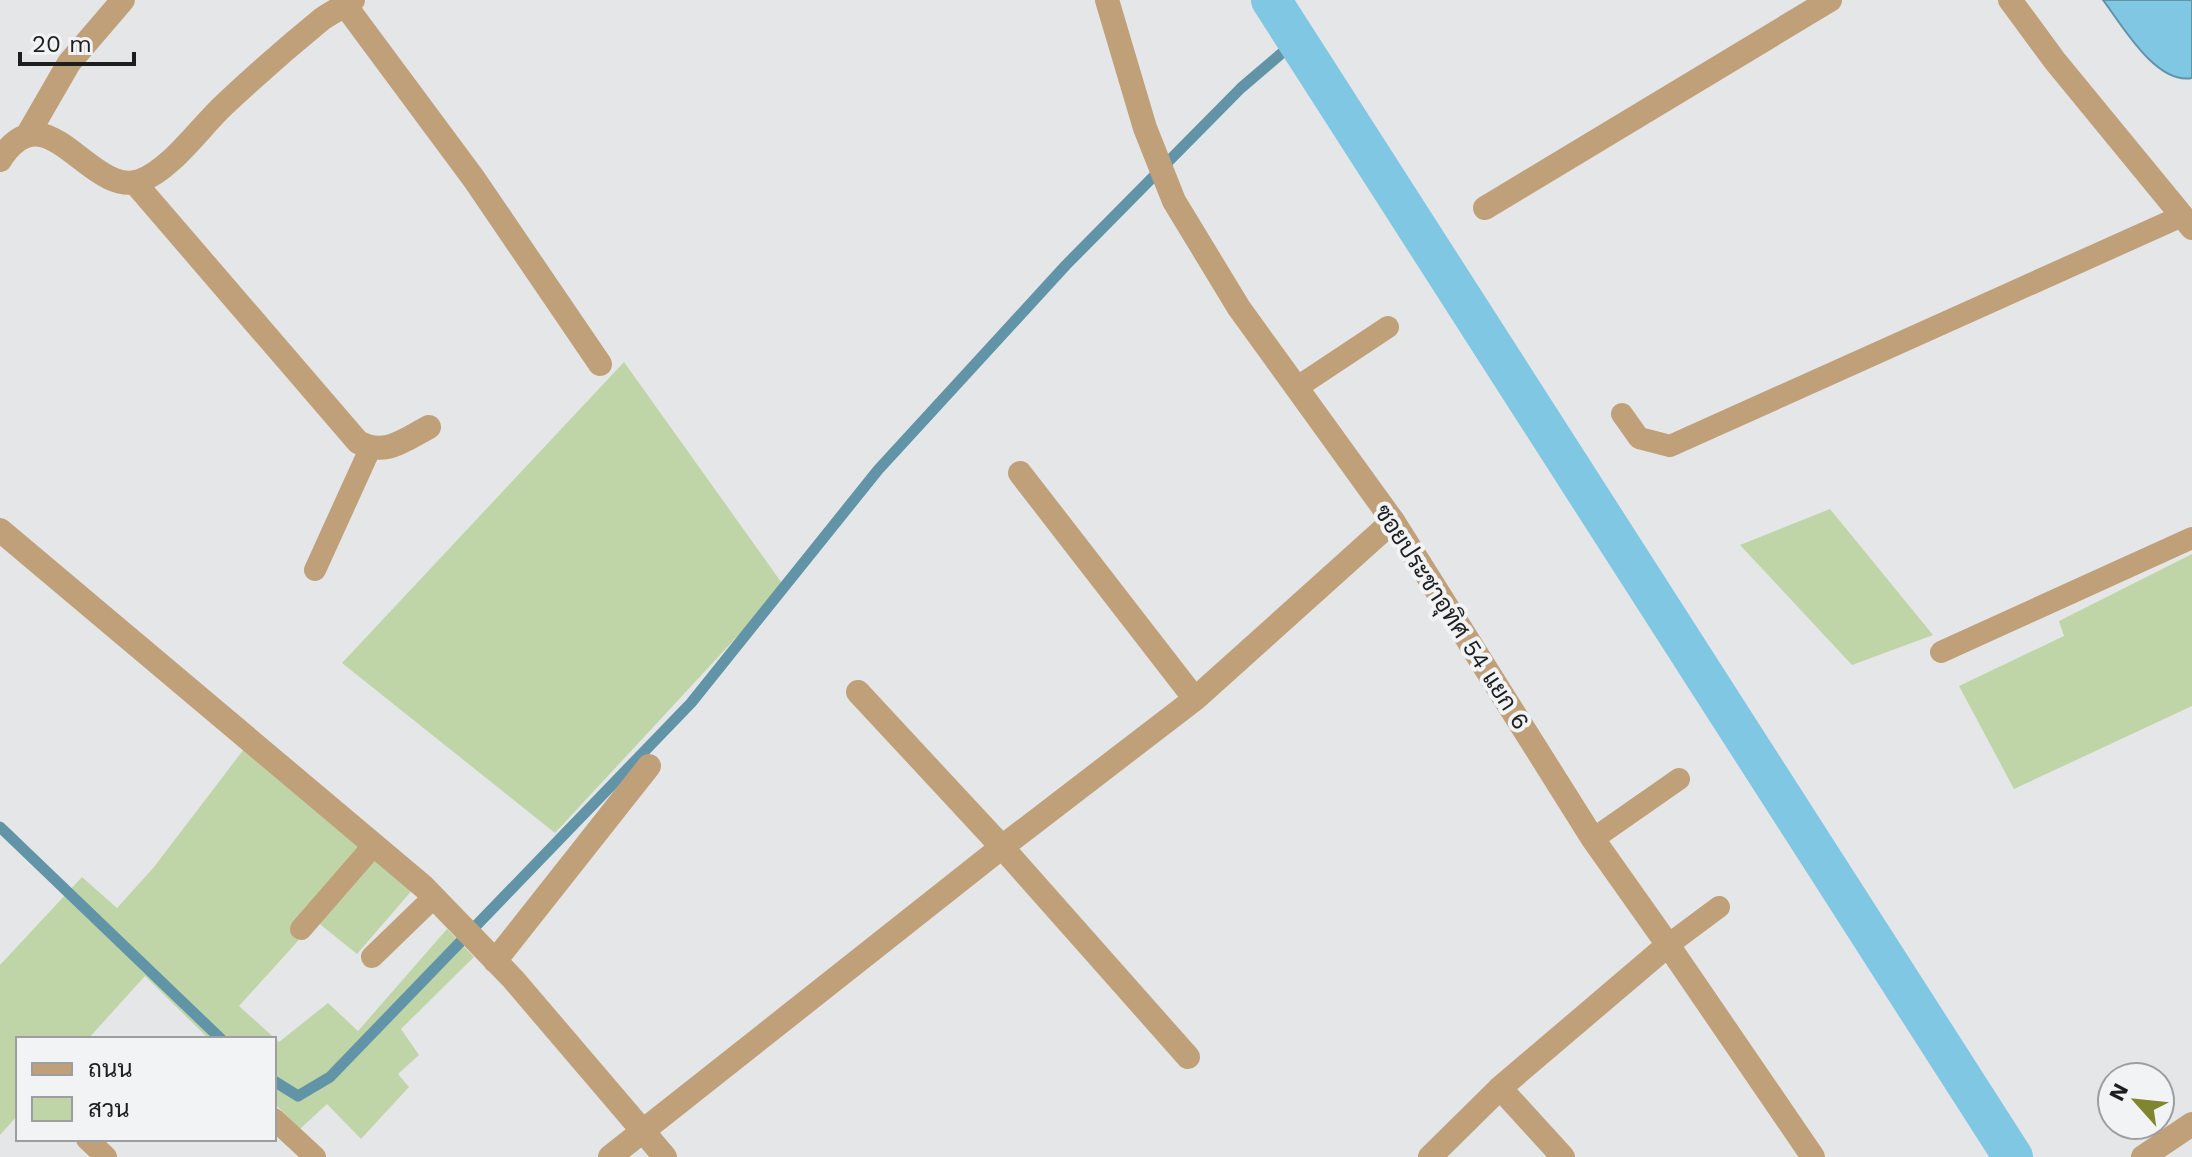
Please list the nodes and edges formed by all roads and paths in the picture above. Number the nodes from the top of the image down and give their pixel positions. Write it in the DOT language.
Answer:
graph roads {
  1 [pos="123,0"];
  2 [pos="1107,0"];
  3 [pos="1830,0"];
  4 [pos="2010,0"];
  5 [pos="349,3"];
  6 [pos="28,134"];
  7 [pos="0,160"];
  8 [pos="135,183"];
  9 [pos="1485,208"];
  10 [pos="2187,222"];
  11 [pos="1388,327"];
  12 [pos="600,364"];
  13 [pos="1296,388"];
  14 [pos="1622,414"];
  15 [pos="429,427"];
  16 [pos="370,449"];
  17 [pos="1020,473"];
  18 [pos="1393,521"];
  19 [pos="0,530"];
  20 [pos="2192,538"];
  21 [pos="315,570"];
  22 [pos="1941,652"];
  23 [pos="858,692"];
  24 [pos="1195,699"];
  25 [pos="649,766"];
  26 [pos="1679,779"];
  27 [pos="1593,839"];
  28 [pos="374,845"];
  29 [pos="1002,847"];
  30 [pos="442,905"];
  31 [pos="1719,907"];
  32 [pos="301,929"];
  33 [pos="1668,945"];
  34 [pos="490,955"];
  35 [pos="372,957"];
  36 [pos="1188,1057"];
  37 [pos="1500,1088"];
  38 [pos="276,1121"];
  39 [pos="2192,1124"];
  40 [pos="643,1131"];
  41 [pos="89,1141"];
  42 [pos="106,1157"];
  43 [pos="315,1157"];
  44 [pos="610,1157"];
  45 [pos="665,1157"];
  46 [pos="1430,1157"];
  47 [pos="1563,1157"];
  48 [pos="1813,1157"];
  49 [pos="2143,1157"];
  1 -- 6 [label="street"];
  2 -- 13 [label="street, ซอยประชาอุทิศ 54 แยก 6"];
  3 -- 9 [label="street"];
  4 -- 10 [label="street"];
  5 -- 8 [label="street"];
  5 -- 12 [label="street"];
  6 -- 7 [label="street"];
  6 -- 8 [label="street"];
  8 -- 16 [label="street"];
  10 -- 14 [label="lane"];
  11 -- 13 [label="lane"];
  13 -- 18 [label="street, ซอยประชาอุทิศ 54 แยก 6"];
  15 -- 16 [label="street"];
  16 -- 21 [label="lane"];
  17 -- 24 [label="street"];
  18 -- 24 [label="street"];
  18 -- 27 [label="street, ซอยประชาอุทิศ 54 แยก 6"];
  19 -- 28 [label="street"];
  20 -- 22 [label="lane"];
  23 -- 29 [label="street"];
  24 -- 29 [label="street"];
  25 -- 34 [label="street"];
  26 -- 27 [label="lane"];
  27 -- 33 [label="street, ซอยประชาอุทิศ 54 แยก 6"];
  28 -- 30 [label="street"];
  28 -- 32 [label="lane"];
  29 -- 36 [label="street"];
  29 -- 40 [label="street"];
  30 -- 34 [label="street"];
  30 -- 35 [label="lane"];
  31 -- 33 [label="lane"];
  33 -- 37 [label="street"];
  33 -- 48 [label="street, ซอยประชาอุทิศ 54 แยก 6"];
  34 -- 40 [label="street"];
  37 -- 46 [label="street"];
  37 -- 47 [label="street"];
  38 -- 43 [label="lane"];
  39 -- 49 [label="street"];
  40 -- 44 [label="street"];
  40 -- 45 [label="street"];
  41 -- 42 [label="lane"];
}
